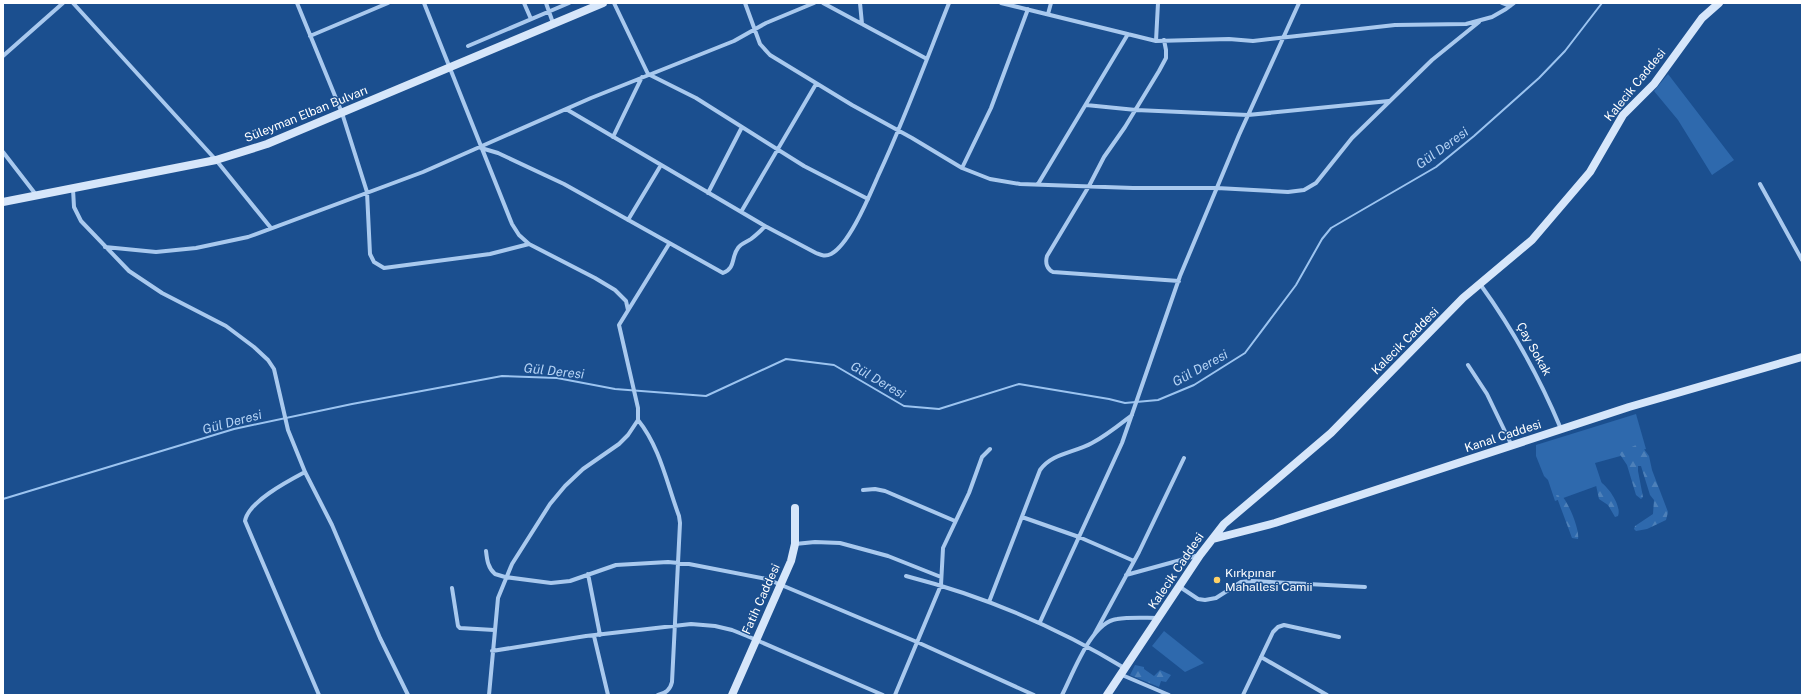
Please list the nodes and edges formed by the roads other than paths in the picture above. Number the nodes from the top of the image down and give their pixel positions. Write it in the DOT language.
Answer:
graph roads {
  1 [pos="64,3"];
  2 [pos="73,3"];
  3 [pos="297,3"];
  4 [pos="388,3"];
  5 [pos="424,3"];
  6 [pos="524,3"];
  7 [pos="546,3"];
  8 [pos="569,3"];
  9 [pos="603,3"];
  10 [pos="614,3"];
  11 [pos="745,3"];
  12 [pos="814,3"];
  13 [pos="823,3"];
  14 [pos="860,3"];
  15 [pos="949,3"];
  16 [pos="1002,3"];
  17 [pos="1051,3"];
  18 [pos="1158,3"];
  19 [pos="1300,3"];
  20 [pos="1502,3"];
  21 [pos="1514,3"];
  22 [pos="1720,3"];
  23 [pos="1510,6"];
  24 [pos="1028,9"];
  25 [pos="549,11"];
  26 [pos="1048,14"];
  27 [pos="531,19"];
  28 [pos="1479,22"];
  29 [pos="553,23"];
  30 [pos="862,24"];
  31 [pos="755,29"];
  32 [pos="1128,34"];
  33 [pos="310,36"];
  34 [pos="1284,37"];
  35 [pos="1164,40"];
  36 [pos="1156,41"];
  37 [pos="468,46"];
  38 [pos="3,56"];
  39 [pos="927,59"];
  40 [pos="450,67"];
  41 [pos="648,74"];
  42 [pos="642,77"];
  43 [pos="816,84"];
  44 [pos="1389,101"];
  45 [pos="1086,105"];
  46 [pos="566,109"];
  47 [pos="1136,110"];
  48 [pos="342,113"];
  49 [pos="1248,115"];
  50 [pos="742,127"];
  51 [pos="899,131"];
  52 [pos="613,137"];
  53 [pos="480,148"];
  54 [pos="778,149"];
  55 [pos="3,152"];
  56 [pos="216,160"];
  57 [pos="661,165"];
  58 [pos="962,168"];
  59 [pos="1038,184"];
  60 [pos="1760,184"];
  61 [pos="1089,186"];
  62 [pos="1217,188"];
  63 [pos="73,189"];
  64 [pos="367,192"];
  65 [pos="708,193"];
  66 [pos="37,196"];
  67 [pos="868,199"];
  68 [pos="3,202"];
  69 [pos="741,212"];
  70 [pos="628,220"];
  71 [pos="765,226"];
  72 [pos="271,228"];
  73 [pos="529,244"];
  74 [pos="669,244"];
  75 [pos="105,247"];
  76 [pos="1802,260"];
  77 [pos="1178,281"];
  78 [pos="1480,283"];
  79 [pos="628,310"];
  80 [pos="1802,357"];
  81 [pos="1468,365"];
  82 [pos="1133,414"];
  83 [pos="638,420"];
  84 [pos="1561,430"];
  85 [pos="1512,446"];
  86 [pos="990,449"];
  87 [pos="1184,458"];
  88 [pos="305,472"];
  89 [pos="863,490"];
  90 [pos="795,508"];
  91 [pos="1022,517"];
  92 [pos="955,521"];
  93 [pos="1079,537"];
  94 [pos="1213,539"];
  95 [pos="795,544"];
  96 [pos="486,551"];
  97 [pos="1200,555"];
  98 [pos="1134,561"];
  99 [pos="679,563"];
  100 [pos="588,574"];
  101 [pos="1126,575"];
  102 [pos="906,576"];
  103 [pos="941,577"];
  104 [pos="505,578"];
  105 [pos="781,584"];
  106 [pos="941,585"];
  107 [pos="1180,587"];
  108 [pos="1365,587"];
  109 [pos="452,588"];
  110 [pos="989,602"];
  111 [pos="1159,618"];
  112 [pos="1040,622"];
  113 [pos="674,626"];
  114 [pos="494,630"];
  115 [pos="600,635"];
  116 [pos="1094,635"];
  117 [pos="594,636"];
  118 [pos="1339,637"];
  119 [pos="756,641"];
  120 [pos="917,642"];
  121 [pos="1086,646"];
  122 [pos="492,651"];
  123 [pos="1261,657"];
  124 [pos="1124,672"];
  125 [pos="319,695"];
  126 [pos="408,695"];
  127 [pos="489,695"];
  128 [pos="608,695"];
  129 [pos="658,695"];
  130 [pos="732,695"];
  131 [pos="883,695"];
  132 [pos="895,695"];
  133 [pos="1034,695"];
  134 [pos="1062,695"];
  135 [pos="1108,695"];
  136 [pos="1169,695"];
  137 [pos="1243,695"];
  138 [pos="1327,695"];
  1 -- 38 [label="street"];
  2 -- 56 [label="street"];
  3 -- 33 [label="street"];
  4 -- 33 [label="street"];
  5 -- 40 [label="street"];
  6 -- 27 [label="street"];
  7 -- 25 [label="street"];
  8 -- 25 [label="street"];
  9 -- 29 [label="street, Süleyman Elban Bulvarı"];
  10 -- 41 [label="street"];
  11 -- 31 [label="street"];
  12 -- 31 [label="street"];
  13 -- 30 [label="street"];
  14 -- 30 [label="street"];
  15 -- 39 [label="street"];
  16 -- 24 [label="street"];
  17 -- 26 [label="street"];
  18 -- 36 [label="street"];
  19 -- 34 [label="street"];
  20 -- 23 [label="street"];
  21 -- 23 [label="street"];
  22 -- 78 [label="street, Kalecik Caddesi"];
  23 -- 28 [label="street"];
  24 -- 26 [label="street"];
  24 -- 58 [label="street"];
  25 -- 27 [label="street"];
  25 -- 29 [label="street"];
  26 -- 32 [label="street"];
  27 -- 37 [label="street"];
  28 -- 34 [label="street"];
  28 -- 44 [label="street"];
  29 -- 40 [label="street, Süleyman Elban Bulvarı"];
  30 -- 39 [label="street"];
  31 -- 41 [label="street"];
  31 -- 43 [label="street"];
  32 -- 36 [label="street"];
  32 -- 45 [label="street"];
  33 -- 48 [label="street"];
  34 -- 35 [label="street"];
  34 -- 49 [label="street"];
  35 -- 36 [label="street"];
  35 -- 47 [label="street"];
  39 -- 51 [label="street"];
  40 -- 48 [label="street, Süleyman Elban Bulvarı"];
  40 -- 53 [label="street"];
  41 -- 42 [label="street"];
  41 -- 50 [label="street"];
  42 -- 46 [label="street"];
  42 -- 52 [label="street"];
  43 -- 51 [label="street"];
  43 -- 54 [label="street"];
  44 -- 49 [label="street"];
  44 -- 62 [label="street"];
  45 -- 47 [label="street"];
  45 -- 59 [label="street"];
  46 -- 52 [label="street"];
  46 -- 53 [label="street"];
  47 -- 49 [label="street"];
  47 -- 61 [label="street"];
  48 -- 56 [label="street, Süleyman Elban Bulvarı"];
  48 -- 64 [label="street"];
  49 -- 62 [label="street"];
  50 -- 54 [label="street"];
  50 -- 65 [label="street"];
  51 -- 58 [label="street"];
  51 -- 67 [label="street"];
  52 -- 57 [label="street"];
  53 -- 64 [label="street"];
  53 -- 70 [label="street"];
  53 -- 73 [label="street"];
  54 -- 67 [label="street"];
  54 -- 69 [label="street"];
  55 -- 66 [label="street"];
  56 -- 63 [label="street, Süleyman Elban Bulvarı"];
  56 -- 72 [label="street"];
  57 -- 65 [label="street"];
  57 -- 70 [label="street"];
  58 -- 59 [label="street"];
  59 -- 61 [label="street"];
  60 -- 76 [label="street"];
  61 -- 62 [label="street"];
  61 -- 77 [label="street"];
  62 -- 77 [label="street"];
  63 -- 66 [label="street, Süleyman Elban Bulvarı"];
  63 -- 75 [label="street"];
  64 -- 72 [label="street"];
  64 -- 73 [label="street"];
  65 -- 69 [label="street"];
  66 -- 68 [label="street, Süleyman Elban Bulvarı"];
  67 -- 71 [label="street"];
  69 -- 71 [label="street"];
  70 -- 74 [label="street"];
  71 -- 74 [label="street"];
  72 -- 75 [label="street"];
  73 -- 79 [label="street"];
  74 -- 79 [label="street"];
  75 -- 88 [label="street"];
  77 -- 82 [label="street"];
  78 -- 84 [label="street, Çay Sokak"];
  78 -- 94 [label="street, Kalecik Caddesi"];
  79 -- 83 [label="street"];
  80 -- 84 [label="street, Kanal Caddesi"];
  81 -- 85 [label="street"];
  82 -- 91 [label="street"];
  82 -- 93 [label="street"];
  83 -- 99 [label="street"];
  83 -- 104 [label="street"];
  84 -- 85 [label="street, Kanal Caddesi"];
  85 -- 94 [label="street, Kanal Caddesi"];
  86 -- 92 [label="street"];
  87 -- 98 [label="street"];
  88 -- 125 [label="street"];
  88 -- 126 [label="street"];
  89 -- 92 [label="street"];
  90 -- 95 [label="street, Fatih Caddesi"];
  91 -- 93 [label="street"];
  91 -- 110 [label="street"];
  92 -- 103 [label="street"];
  93 -- 98 [label="street"];
  93 -- 112 [label="street"];
  94 -- 97 [label="street, Kalecik Caddesi"];
  95 -- 103 [label="street"];
  95 -- 105 [label="street, Fatih Caddesi"];
  96 -- 104 [label="street"];
  97 -- 101 [label="street"];
  97 -- 107 [label="street, Kalecik Caddesi"];
  98 -- 101 [label="street"];
  99 -- 100 [label="street"];
  99 -- 105 [label="street"];
  99 -- 113 [label="street"];
  100 -- 104 [label="street"];
  100 -- 115 [label="street"];
  101 -- 116 [label="street"];
  102 -- 106 [label="street"];
  103 -- 106 [label="street"];
  104 -- 114 [label="street"];
  105 -- 119 [label="street, Fatih Caddesi"];
  105 -- 120 [label="street"];
  106 -- 110 [label="street"];
  106 -- 120 [label="street"];
  107 -- 108 [label="street"];
  107 -- 111 [label="street, Kalecik Caddesi"];
  109 -- 114 [label="street"];
  110 -- 112 [label="street"];
  111 -- 116 [label="street"];
  111 -- 124 [label="street, Kalecik Caddesi"];
  112 -- 121 [label="street"];
  113 -- 115 [label="street"];
  113 -- 119 [label="street"];
  113 -- 129 [label="street"];
  114 -- 122 [label="street"];
  115 -- 117 [label="street"];
  116 -- 121 [label="street"];
  117 -- 122 [label="street"];
  117 -- 128 [label="street"];
  118 -- 123 [label="street"];
  119 -- 130 [label="street, Fatih Caddesi"];
  119 -- 131 [label="street"];
  120 -- 132 [label="street"];
  120 -- 133 [label="street"];
  121 -- 124 [label="street"];
  121 -- 134 [label="street"];
  122 -- 127 [label="street"];
  123 -- 137 [label="street"];
  123 -- 138 [label="street"];
  124 -- 135 [label="street, Kalecik Caddesi"];
  124 -- 136 [label="street"];
}
